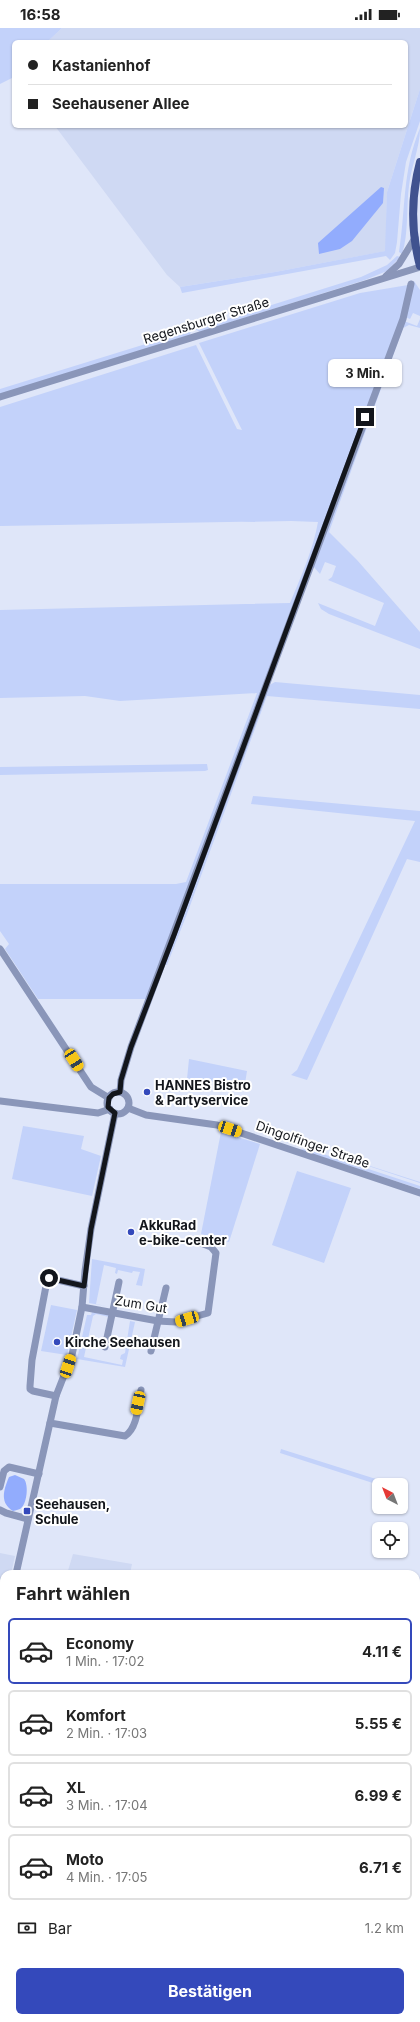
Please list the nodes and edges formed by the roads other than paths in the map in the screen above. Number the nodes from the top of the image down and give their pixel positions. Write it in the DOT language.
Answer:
graph roads {
  1 [pos="420,162"];
  2 [pos="415,238"];
  3 [pos="420,266"];
  4 [pos="383,278"];
  5 [pos="411,284"];
  6 [pos="0,397"];
  7 [pos="0,949"];
  8 [pos="120,1092"];
  9 [pos="109,1098"];
  10 [pos="0,1101"];
  11 [pos="128,1108"];
  12 [pos="112,1111"];
  13 [pos="420,1192"];
  14 [pos="198,1242"];
  15 [pos="119,1282"];
  16 [pos="84,1286"];
  17 [pos="166,1288"];
  18 [pos="82,1307"];
  19 [pos="112,1313"];
  20 [pos="158,1321"];
  21 [pos="105,1347"];
  22 [pos="151,1351"];
  23 [pos="141,1390"];
  24 [pos="56,1396"];
  25 [pos="50,1423"];
  26 [pos="39,1474"];
  27 [pos="0,1487"];
  28 [pos="0,1510"];
  29 [pos="28,1519"];
  30 [pos="17,1570"];
  1 -- 2 [label="main road"];
  2 -- 3 [label="main road"];
  2 -- 4 [label="street"];
  3 -- 4 [label="street, Regensburger Straße"];
  4 -- 6 [label="street, Regensburger Straße"];
  5 -- 8 [label="street"];
  7 -- 9 [label="street"];
  8 -- 9 [label="street"];
  8 -- 11 [label="street"];
  9 -- 12 [label="street"];
  10 -- 12 [label="street"];
  11 -- 12 [label="street"];
  11 -- 13 [label="street, Dingolfinger Straße"];
  12 -- 16 [label="street"];
  14 -- 20 [label="street, Zum Gut"];
  15 -- 19 [label="street"];
  16 -- 18 [label="street"];
  16 -- 24 [label="street"];
  17 -- 20 [label="street"];
  18 -- 19 [label="street, Zum Gut"];
  18 -- 24 [label="street"];
  19 -- 20 [label="street, Zum Gut"];
  19 -- 21 [label="street"];
  20 -- 22 [label="street"];
  23 -- 25 [label="street"];
  24 -- 25 [label="street"];
  25 -- 26 [label="street"];
  26 -- 27 [label="street"];
  26 -- 29 [label="street"];
  28 -- 29 [label="street"];
  29 -- 30 [label="street"];
}
